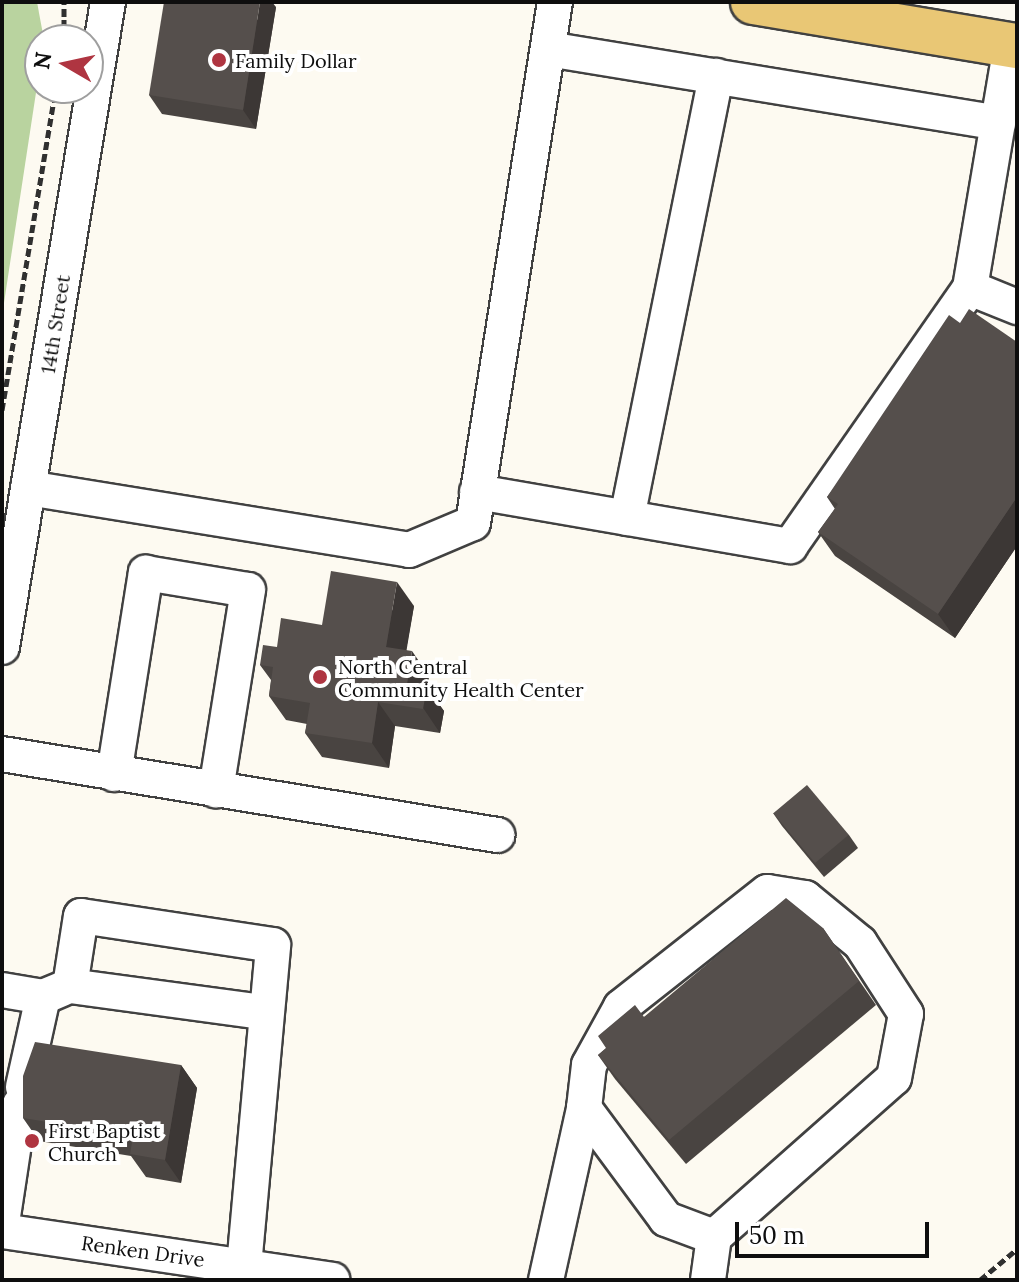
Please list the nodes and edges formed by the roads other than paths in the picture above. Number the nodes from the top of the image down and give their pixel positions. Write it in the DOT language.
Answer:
graph roads {
  1 [pos="108,2"];
  2 [pos="555,2"];
  3 [pos="753,2"];
  4 [pos="1014,46"];
  5 [pos="548,49"];
  6 [pos="716,76"];
  7 [pos="1003,143"];
  8 [pos="970,288"];
  9 [pos="1017,307"];
  10 [pos="28,488"];
  11 [pos="477,492"];
  12 [pos="627,518"];
  13 [pos="2,647"];
  14 [pos="2,754"];
  15 [pos="114,774"];
  16 [pos="216,790"];
  17 [pos="497,835"];
  18 [pos="2,990"];
  19 [pos="56,992"];
  20 [pos="263,1012"];
  21 [pos="584,1108"];
  22 [pos="2,1223"];
  23 [pos="2,1231"];
  24 [pos="714,1237"];
  25 [pos="147,1265"];
  26 [pos="244,1266"];
  27 [pos="332,1280"];
  28 [pos="546,1280"];
  29 [pos="708,1280"];
  1 -- 10 [label="street, 14th Street"];
  2 -- 5 [label="street"];
  3 -- 4 [label="main road"];
  4 -- 7 [label="street"];
  5 -- 6 [label="street"];
  5 -- 11 [label="street"];
  6 -- 7 [label="street"];
  6 -- 12 [label="street"];
  7 -- 8 [label="street"];
  8 -- 9 [label="street"];
  8 -- 12 [label="street"];
  10 -- 11 [label="street"];
  10 -- 13 [label="street, 14th Street"];
  11 -- 12 [label="street"];
  14 -- 15 [label="street"];
  15 -- 16 [label="street"];
  15 -- 16 [label="street"];
  16 -- 17 [label="street"];
  18 -- 19 [label="street"];
  19 -- 20 [label="street"];
  19 -- 20 [label="street"];
  19 -- 22 [label="street"];
  20 -- 26 [label="street"];
  21 -- 24 [label="street"];
  21 -- 24 [label="street"];
  21 -- 28 [label="street"];
  23 -- 25 [label="street, Renken Drive"];
  24 -- 29 [label="street"];
  25 -- 26 [label="street, Renken Drive"];
  26 -- 27 [label="street, Renken Drive"];
}
